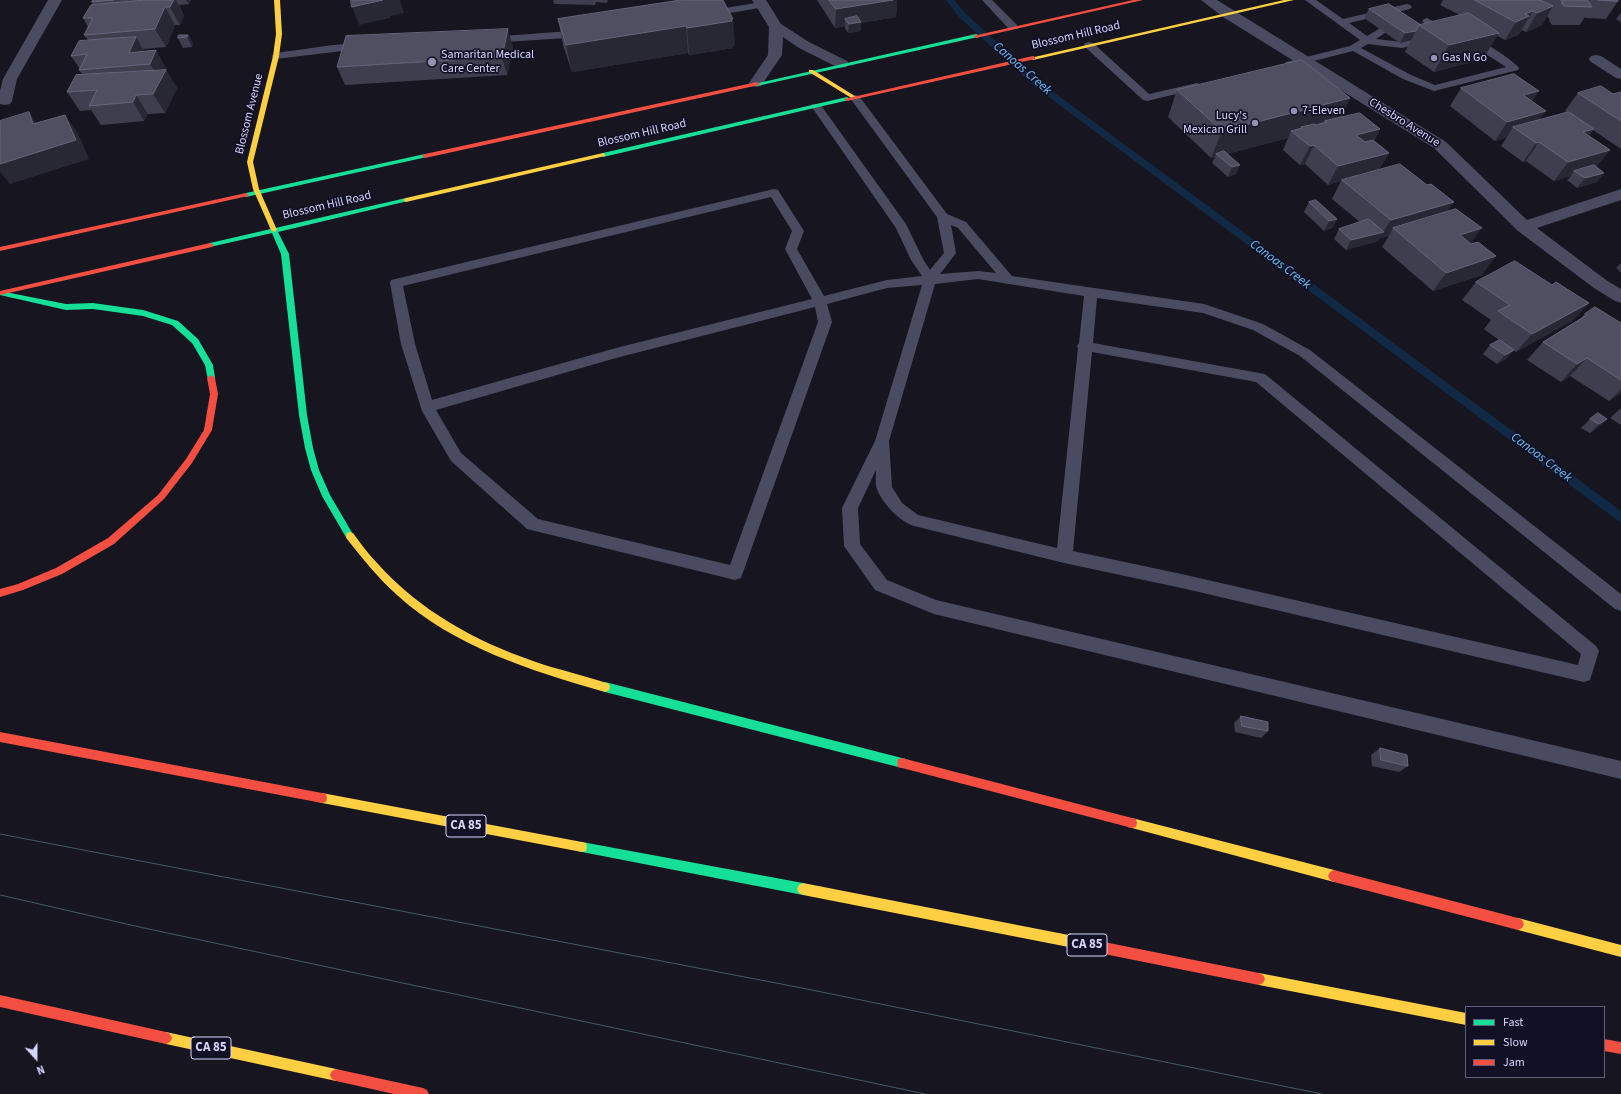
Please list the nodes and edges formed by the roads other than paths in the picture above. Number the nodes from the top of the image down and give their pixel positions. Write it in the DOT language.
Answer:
graph roads {
  1 [pos="55,0"];
  2 [pos="277,0"];
  3 [pos="987,0"];
  4 [pos="1140,0"];
  5 [pos="1208,0"];
  6 [pos="1291,0"];
  7 [pos="1310,0"];
  8 [pos="1396,0"];
  9 [pos="761,3"];
  10 [pos="1407,7"];
  11 [pos="1228,14"];
  12 [pos="699,15"];
  13 [pos="1341,22"];
  14 [pos="776,27"];
  15 [pos="1011,28"];
  16 [pos="1383,31"];
  17 [pos="590,32"];
  18 [pos="1454,36"];
  19 [pos="481,40"];
  20 [pos="1367,41"];
  21 [pos="1088,45"];
  22 [pos="372,46"];
  23 [pos="1354,48"];
  24 [pos="276,56"];
  25 [pos="1596,59"];
  26 [pos="1304,60"];
  27 [pos="842,64"];
  28 [pos="1277,67"];
  29 [pos="811,71"];
  30 [pos="1621,75"];
  31 [pos="756,83"];
  32 [pos="1208,83"];
  33 [pos="813,85"];
  34 [pos="855,98"];
  35 [pos="5,102"];
  36 [pos="816,102"];
  37 [pos="257,193"];
  38 [pos="1621,194"];
  39 [pos="943,217"];
  40 [pos="1524,227"];
  41 [pos="274,230"];
  42 [pos="0,249"];
  43 [pos="930,279"];
  44 [pos="1008,280"];
  45 [pos="0,293"];
  46 [pos="1091,294"];
  47 [pos="1621,297"];
  48 [pos="820,301"];
  49 [pos="1084,346"];
  50 [pos="427,407"];
  51 [pos="882,441"];
  52 [pos="1064,556"];
  53 [pos="0,593"];
  54 [pos="1621,604"];
  55 [pos="0,737"];
  56 [pos="1621,770"];
  57 [pos="1621,951"];
  58 [pos="0,1001"];
  59 [pos="1465,1019"];
  60 [pos="1605,1045"];
  61 [pos="1621,1048"];
  62 [pos="423,1094"];
  1 -- 35 [label="street"];
  2 -- 24 [label="main road, Blossom Avenue"];
  3 -- 15 [label="lane"];
  4 -- 15 [label="main road, Blossom Hill Road"];
  5 -- 11 [label="street, Chesbro Avenue"];
  6 -- 11 [label="main road, Blossom Hill Road"];
  7 -- 13 [label="lane"];
  8 -- 10 [label="lane"];
  9 -- 12 [label="lane"];
  9 -- 14 [label="street"];
  10 -- 13 [label="lane"];
  10 -- 18 [label="lane"];
  11 -- 21 [label="main road, Blossom Hill Road"];
  11 -- 26 [label="street, Chesbro Avenue"];
  13 -- 20 [label="lane"];
  14 -- 27 [label="street"];
  14 -- 31 [label="street"];
  15 -- 27 [label="main road, Blossom Hill Road"];
  16 -- 20 [label="lane"];
  17 -- 19 [label="lane"];
  18 -- 20 [label="lane"];
  18 -- 23 [label="lane"];
  20 -- 23 [label="lane"];
  21 -- 32 [label="lane"];
  21 -- 34 [label="main road, Blossom Hill Road"];
  22 -- 24 [label="lane"];
  23 -- 26 [label="lane"];
  24 -- 37 [label="main road, Blossom Avenue"];
  25 -- 30 [label="street"];
  26 -- 28 [label="lane"];
  26 -- 40 [label="street, Chesbro Avenue"];
  27 -- 29 [label="main road, Blossom Hill Road"];
  29 -- 31 [label="main road, Blossom Hill Road"];
  29 -- 33 [label="main road"];
  29 -- 34 [label="main road"];
  31 -- 37 [label="main road, Blossom Hill Road"];
  34 -- 36 [label="main road, Blossom Hill Road"];
  34 -- 39 [label="lane"];
  36 -- 41 [label="main road, Blossom Hill Road"];
  36 -- 43 [label="lane"];
  37 -- 41 [label="main road, Blossom Avenue"];
  37 -- 42 [label="main road, Blossom Hill Road"];
  38 -- 40 [label="street"];
  39 -- 43 [label="lane"];
  39 -- 44 [label="lane"];
  40 -- 47 [label="street, Chesbro Avenue"];
  41 -- 45 [label="main road, Blossom Hill Road"];
  41 -- 57 [label="main road, Blossom Avenue"];
  43 -- 44 [label="lane"];
  43 -- 48 [label="lane"];
  43 -- 51 [label="lane"];
  44 -- 46 [label="lane"];
  45 -- 53 [label="main road"];
  46 -- 49 [label="lane"];
  46 -- 54 [label="lane"];
  48 -- 50 [label="lane"];
  48 -- 50 [label="lane"];
  48 -- 50 [label="lane"];
  49 -- 52 [label="lane"];
  49 -- 52 [label="lane"];
  51 -- 52 [label="lane"];
  51 -- 56 [label="lane"];
  55 -- 59 [label="main road, CA 85"];
  58 -- 62 [label="main road, CA 85"];
  60 -- 61 [label="main road"];
}
